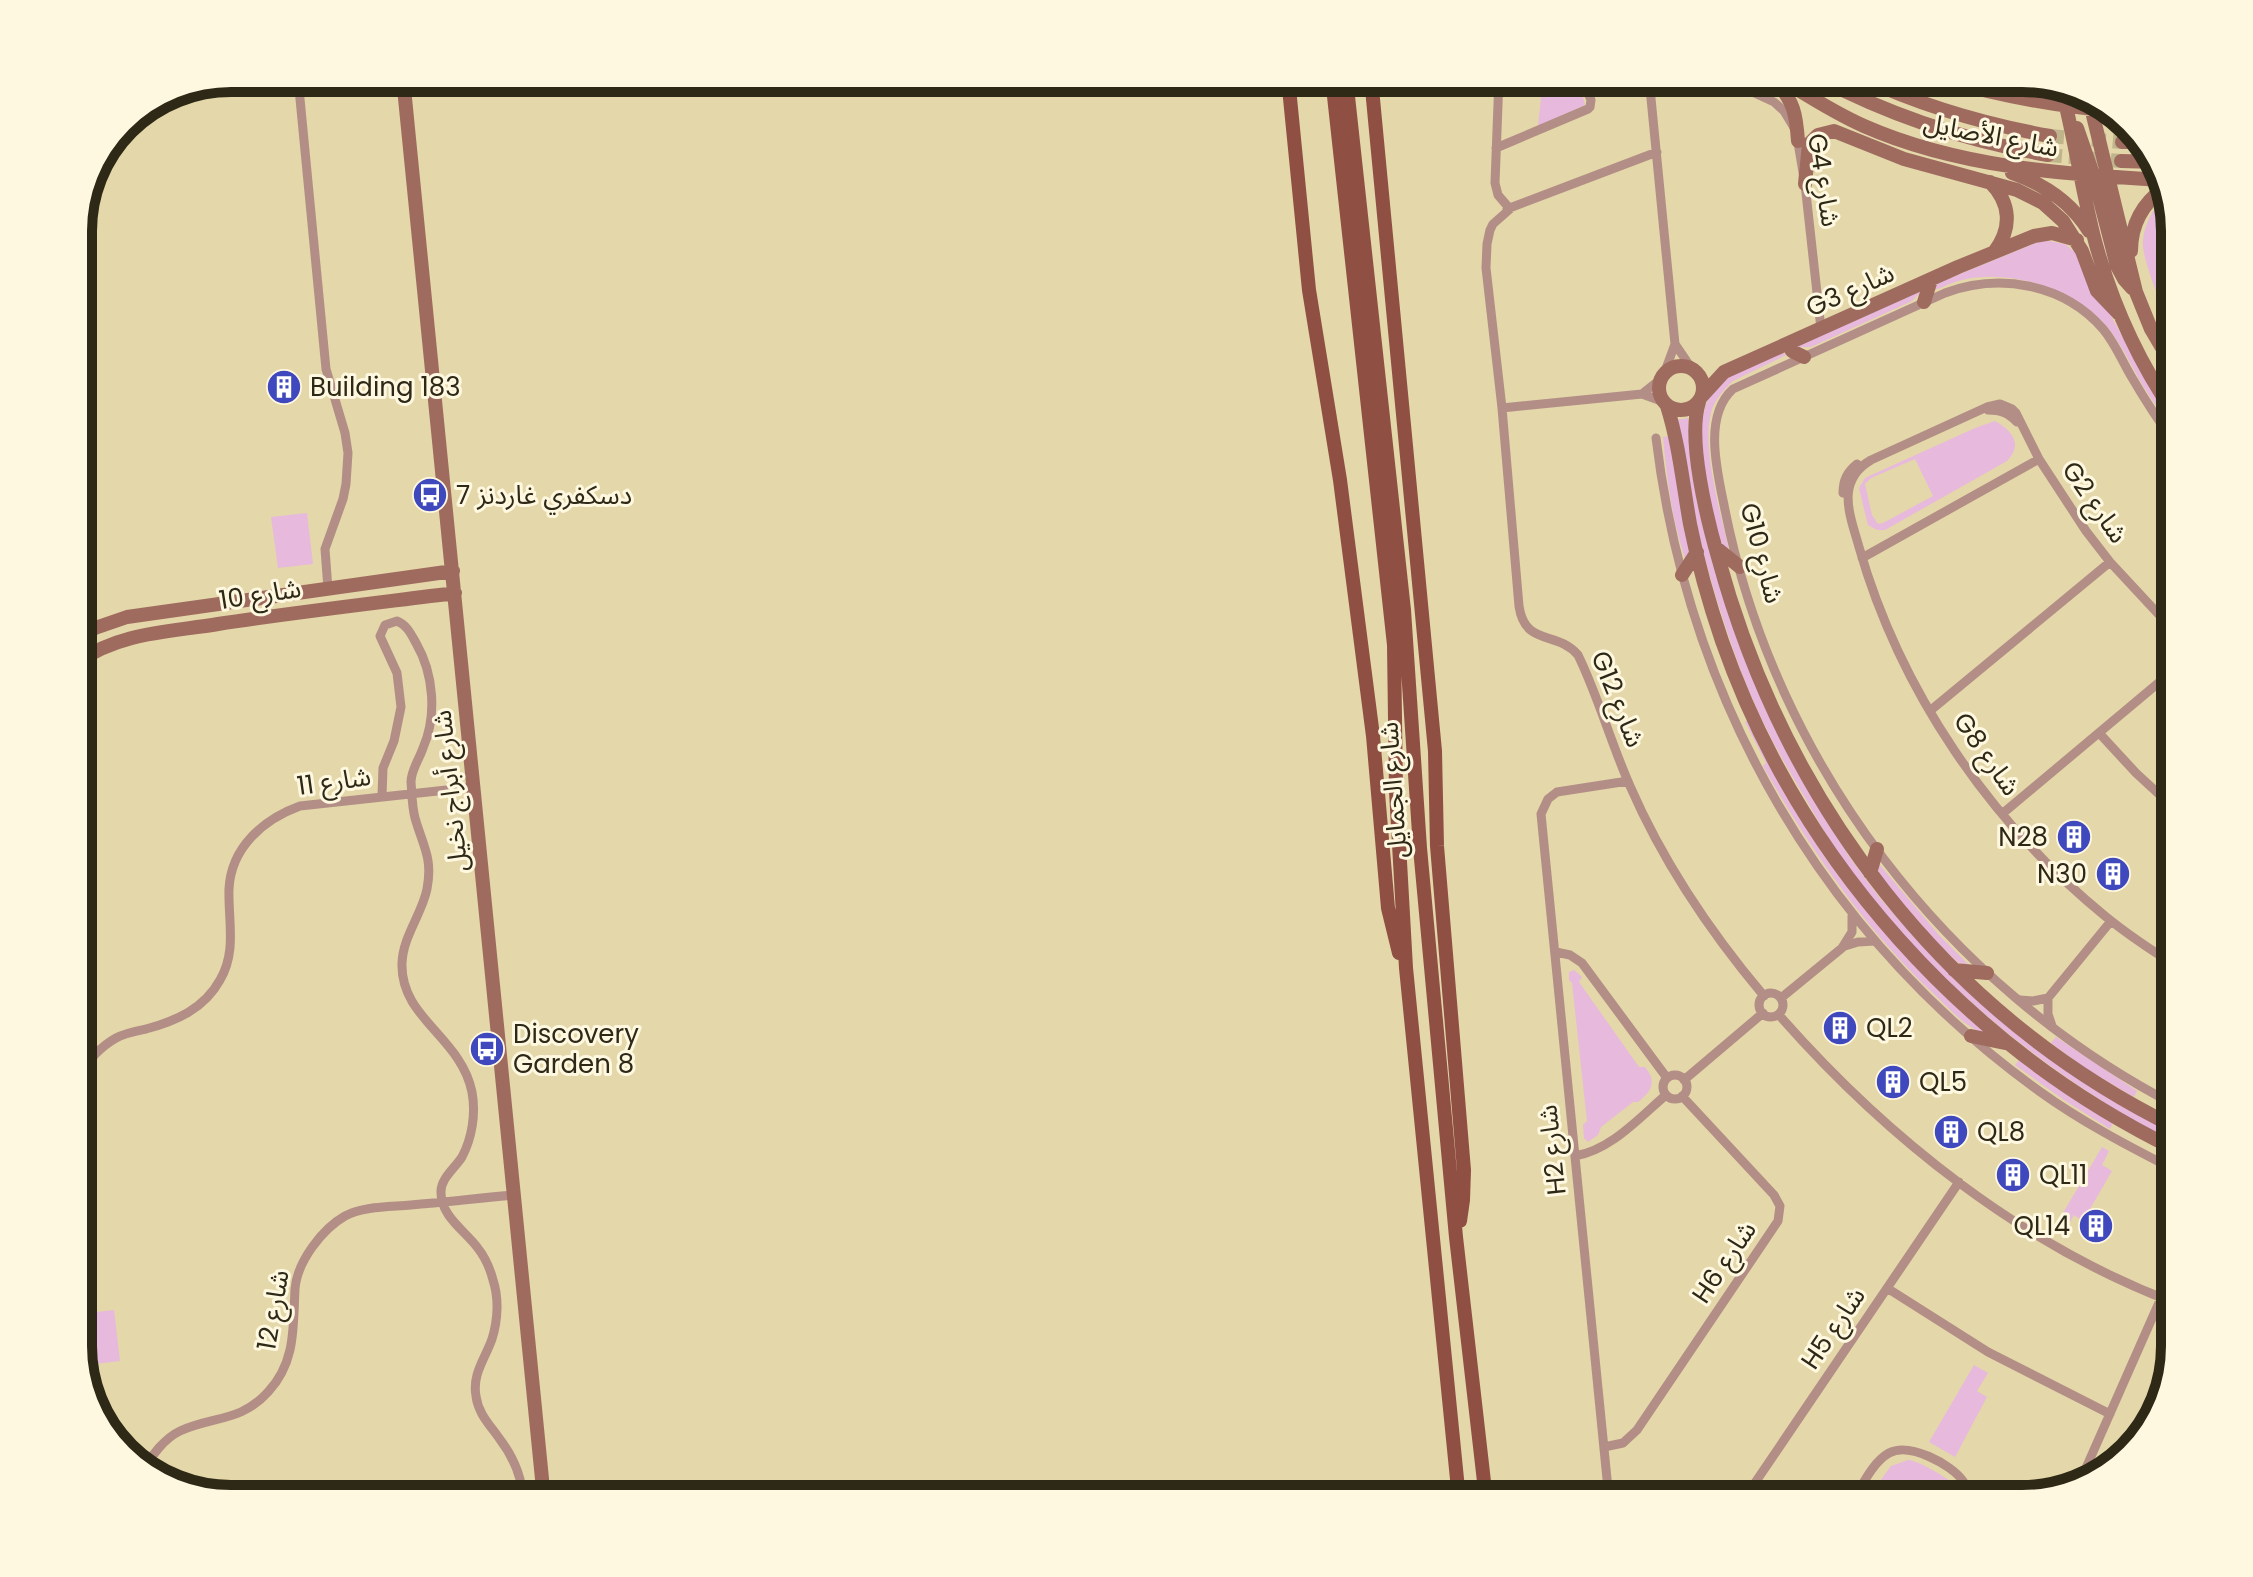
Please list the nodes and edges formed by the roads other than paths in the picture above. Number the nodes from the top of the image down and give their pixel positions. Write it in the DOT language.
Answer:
graph roads {
  1 [pos="299,92"];
  2 [pos="404,92"];
  3 [pos="1288,92"];
  4 [pos="1334,92"];
  5 [pos="1347,92"];
  6 [pos="1369,92"];
  7 [pos="1372,92"];
  8 [pos="1375,92"];
  9 [pos="1498,92"];
  10 [pos="1588,92"];
  11 [pos="1651,92"];
  12 [pos="1750,92"];
  13 [pos="1784,92"];
  14 [pos="1802,92"];
  15 [pos="1848,92"];
  16 [pos="1897,92"];
  17 [pos="1992,92"];
  18 [pos="1373,99"];
  19 [pos="2072,102"];
  20 [pos="2080,105"];
  21 [pos="2080,105"];
  22 [pos="2050,136"];
  23 [pos="1798,141"];
  24 [pos="2122,142"];
  25 [pos="2128,142"];
  26 [pos="1496,148"];
  27 [pos="1657,152"];
  28 [pos="2048,155"];
  29 [pos="2121,161"];
  30 [pos="1982,162"];
  31 [pos="2142,162"];
  32 [pos="2094,177"];
  33 [pos="2151,180"];
  34 [pos="1990,182"];
  35 [pos="1805,184"];
  36 [pos="2156,196"];
  37 [pos="1510,209"];
  38 [pos="2077,240"];
  39 [pos="2095,241"];
  40 [pos="1995,252"];
  41 [pos="1931,280"];
  42 [pos="2136,292"];
  43 [pos="1924,302"];
  44 [pos="2119,314"];
  45 [pos="1821,329"];
  46 [pos="1675,344"];
  47 [pos="1788,344"];
  48 [pos="2161,346"];
  49 [pos="1804,357"];
  50 [pos="1693,370"];
  51 [pos="1724,372"];
  52 [pos="1663,376"];
  53 [pos="2161,393"];
  54 [pos="1642,394"];
  55 [pos="1700,399"];
  56 [pos="1666,404"];
  57 [pos="1502,408"];
  58 [pos="2161,423"];
  59 [pos="1656,438"];
  60 [pos="2039,459"];
  61 [pos="1849,506"];
  62 [pos="1388,530"];
  63 [pos="1715,547"];
  64 [pos="1697,552"];
  65 [pos="1862,558"];
  66 [pos="2110,562"];
  67 [pos="1740,567"];
  68 [pos="453,571"];
  69 [pos="1682,575"];
  70 [pos="336,588"];
  71 [pos="455,593"];
  72 [pos="329,608"];
  73 [pos="2161,617"];
  74 [pos="92,630"];
  75 [pos="92,654"];
  76 [pos="2161,681"];
  77 [pos="1931,710"];
  78 [pos="2100,734"];
  79 [pos="1628,781"];
  80 [pos="474,787"];
  81 [pos="412,793"];
  82 [pos="382,796"];
  83 [pos="2161,796"];
  84 [pos="2002,814"];
  85 [pos="1877,849"];
  86 [pos="1870,873"];
  87 [pos="1852,913"];
  88 [pos="2111,921"];
  89 [pos="1875,941"];
  90 [pos="1842,948"];
  91 [pos="1556,952"];
  92 [pos="2161,955"];
  93 [pos="1406,968"];
  94 [pos="1954,970"];
  95 [pos="1987,973"];
  96 [pos="1764,996"];
  97 [pos="1781,998"];
  98 [pos="2048,998"];
  99 [pos="2018,1000"];
  100 [pos="1763,1013"];
  101 [pos="1779,1015"];
  102 [pos="2055,1030"];
  103 [pos="1971,1036"];
  104 [pos="2010,1044"];
  105 [pos="92,1057"];
  106 [pos="1667,1078"];
  107 [pos="1684,1080"];
  108 [pos="1666,1095"];
  109 [pos="1682,1096"];
  110 [pos="2161,1097"];
  111 [pos="2161,1119"];
  112 [pos="2161,1141"];
  113 [pos="1575,1156"];
  114 [pos="2161,1163"];
  115 [pos="1959,1182"];
  116 [pos="514,1195"];
  117 [pos="442,1202"];
  118 [pos="1456,1237"];
  119 [pos="1887,1288"];
  120 [pos="2161,1298"];
  121 [pos="2110,1414"];
  122 [pos="1604,1447"];
  123 [pos="151,1459"];
  124 [pos="2085,1470"];
  125 [pos="520,1485"];
  126 [pos="543,1485"];
  127 [pos="1458,1485"];
  128 [pos="1484,1485"];
  129 [pos="1608,1485"];
  130 [pos="1753,1485"];
  131 [pos="1864,1485"];
  132 [pos="1965,1485"];
  1 -- 70 [label="street"];
  2 -- 68 [label="street, شارع أبراج نخيل"];
  3 -- 93 [label="main road"];
  4 -- 62 [label="main road, شارع الجمايل"];
  5 -- 62 [label="main road, شارع الجمايل"];
  6 -- 18 [label="main road"];
  7 -- 18 [label="main road"];
  8 -- 18 [label="main road"];
  9 -- 26 [label="street"];
  10 -- 26 [label="street"];
  11 -- 27 [label="street"];
  12 -- 23 [label="street, G4 شارع"];
  13 -- 23 [label="street"];
  14 -- 30 [label="street, شارع الأصايل"];
  15 -- 28 [label="street, شارع الأصايل"];
  16 -- 22 [label="street, شارع الأصايل"];
  17 -- 19 [label="street, شارع الأصايل"];
  18 -- 118 [label="main road"];
  20 -- 32 [label="street"];
  21 -- 32 [label="street"];
  23 -- 35 [label="street, G4 شارع"];
  24 -- 25 [label="street"];
  26 -- 37 [label="street"];
  27 -- 37 [label="street"];
  27 -- 46 [label="street"];
  29 -- 31 [label="street"];
  30 -- 32 [label="street, شارع الأصايل"];
  30 -- 39 [label="street"];
  32 -- 33 [label="street, شارع الأصايل"];
  32 -- 39 [label="street"];
  32 -- 42 [label="street"];
  34 -- 35 [label="street"];
  34 -- 38 [label="street"];
  34 -- 40 [label="street"];
  35 -- 45 [label="street, G4 شارع"];
  36 -- 42 [label="street"];
  37 -- 57 [label="street, G12 شارع"];
  38 -- 40 [label="street, G3 شارع"];
  38 -- 44 [label="street"];
  39 -- 44 [label="street"];
  40 -- 41 [label="street, G3 شارع"];
  41 -- 43 [label="street"];
  41 -- 45 [label="street, G3 شارع"];
  42 -- 48 [label="street"];
  43 -- 49 [label="street, G10 شارع"];
  43 -- 58 [label="street, G10 شارع"];
  44 -- 53 [label="street"];
  45 -- 47 [label="street, G3 شارع"];
  46 -- 50 [label="street"];
  46 -- 52 [label="street"];
  47 -- 49 [label="street"];
  47 -- 51 [label="street, G3 شارع"];
  49 -- 67 [label="street, G10 شارع"];
  50 -- 51 [label="street, G3 شارع"];
  50 -- 52 [label="street"];
  50 -- 55 [label="street"];
  51 -- 55 [label="street, G3 شارع"];
  52 -- 54 [label="street"];
  52 -- 56 [label="street"];
  54 -- 56 [label="street"];
  54 -- 57 [label="street"];
  55 -- 56 [label="street"];
  55 -- 63 [label="street, G10 شارع"];
  56 -- 64 [label="street"];
  57 -- 79 [label="street, G12 شارع"];
  59 -- 69 [label="street"];
  60 -- 61 [label="street, G2 شارع"];
  60 -- 65 [label="street"];
  60 -- 66 [label="street, G2 شارع"];
  61 -- 65 [label="street, G8 شارع"];
  62 -- 93 [label="main road, شارع الجمايل"];
  62 -- 118 [label="main road, شارع الجمايل"];
  63 -- 67 [label="street"];
  63 -- 86 [label="street, G10 شارع"];
  64 -- 69 [label="street"];
  64 -- 104 [label="street"];
  65 -- 77 [label="street, G8 شارع"];
  66 -- 73 [label="street, G2 شارع"];
  66 -- 77 [label="street"];
  67 -- 85 [label="street, G10 شارع"];
  68 -- 70 [label="street, شارع 10"];
  68 -- 71 [label="street, شارع أبراج نخيل"];
  69 -- 87 [label="street"];
  70 -- 72 [label="street"];
  70 -- 74 [label="street, شارع 10"];
  71 -- 72 [label="street, شارع 10"];
  71 -- 80 [label="street, شارع أبراج نخيل"];
  72 -- 75 [label="street, شارع 10"];
  76 -- 78 [label="street"];
  77 -- 84 [label="street, G8 شارع"];
  78 -- 83 [label="street"];
  78 -- 84 [label="street"];
  79 -- 91 [label="street, H2 شارع"];
  79 -- 96 [label="street, G12 شارع"];
  80 -- 81 [label="street, شارع 11"];
  80 -- 116 [label="street, شارع أبراج نخيل"];
  81 -- 82 [label="street, شارع 11"];
  81 -- 82 [label="street"];
  81 -- 117 [label="street"];
  82 -- 105 [label="street, شارع 11"];
  84 -- 88 [label="street, G8 شارع"];
  85 -- 86 [label="street"];
  85 -- 95 [label="street, G10 شارع"];
  86 -- 94 [label="street, G10 شارع"];
  87 -- 89 [label="street"];
  87 -- 90 [label="street"];
  88 -- 92 [label="street, G8 شارع"];
  88 -- 98 [label="street"];
  89 -- 90 [label="street"];
  89 -- 103 [label="street"];
  90 -- 97 [label="street"];
  91 -- 106 [label="street"];
  91 -- 113 [label="street, H2 شارع"];
  93 -- 127 [label="main road, شارع الجمايل"];
  94 -- 95 [label="street"];
  94 -- 111 [label="street, G10 شارع"];
  95 -- 99 [label="street, G10 شارع"];
  96 -- 97 [label="street"];
  96 -- 100 [label="street"];
  97 -- 101 [label="street"];
  98 -- 99 [label="street"];
  98 -- 102 [label="street"];
  99 -- 102 [label="street, G10 شارع"];
  100 -- 101 [label="street"];
  100 -- 107 [label="street"];
  101 -- 115 [label="street"];
  102 -- 110 [label="street, G10 شارع"];
  103 -- 104 [label="street"];
  103 -- 114 [label="street"];
  104 -- 112 [label="street"];
  106 -- 107 [label="street"];
  106 -- 108 [label="street"];
  107 -- 109 [label="street"];
  108 -- 109 [label="street"];
  108 -- 113 [label="street"];
  109 -- 122 [label="street, H6 شارع"];
  113 -- 122 [label="street, H2 شارع"];
  115 -- 119 [label="street, H5 شارع"];
  115 -- 120 [label="street"];
  116 -- 117 [label="street, شارع 12"];
  116 -- 126 [label="street, شارع أبراج نخيل"];
  117 -- 123 [label="street, شارع 12"];
  117 -- 125 [label="street"];
  118 -- 128 [label="main road, شارع الجمايل"];
  119 -- 121 [label="street"];
  119 -- 130 [label="street, H5 شارع"];
  120 -- 121 [label="street"];
  121 -- 124 [label="street"];
  122 -- 129 [label="street, H2 شارع"];
  131 -- 132 [label="street"];
}
